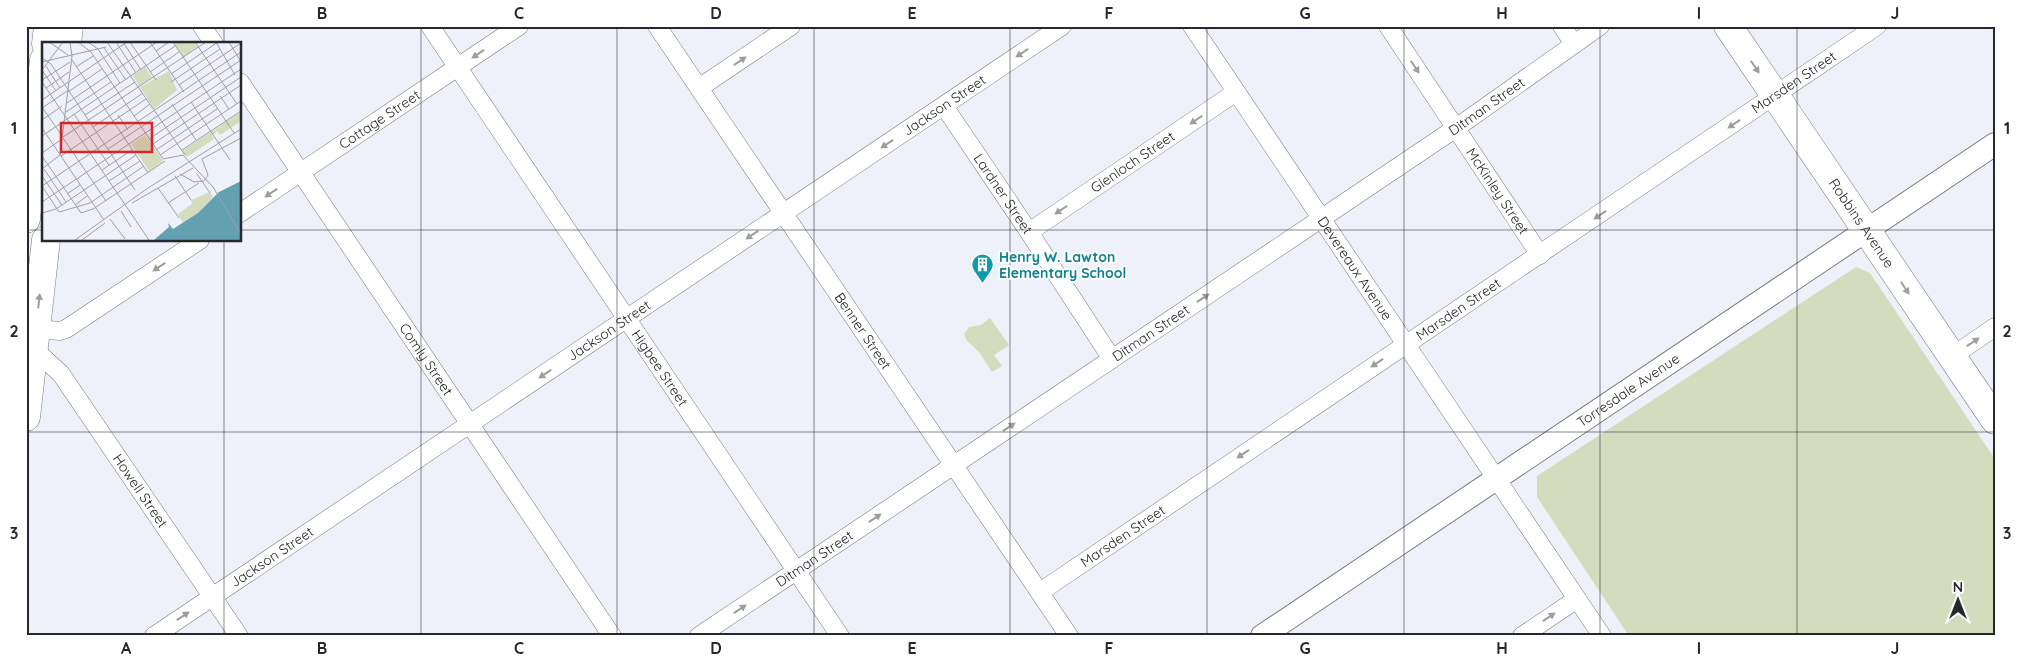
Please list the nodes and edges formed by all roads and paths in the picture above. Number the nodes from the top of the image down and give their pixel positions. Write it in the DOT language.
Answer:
graph roads {
  1 [pos="48,26"];
  2 [pos="69,26"];
  3 [pos="202,26"];
  4 [pos="430,26"];
  5 [pos="519,26"];
  6 [pos="657,26"];
  7 [pos="791,26"];
  8 [pos="1062,26"];
  9 [pos="1192,26"];
  10 [pos="1388,26"];
  11 [pos="1562,26"];
  12 [pos="1600,26"];
  13 [pos="1728,26"];
  14 [pos="1877,26"];
  15 [pos="46,42"];
  16 [pos="67,42"];
  17 [pos="213,42"];
  18 [pos="1574,44"];
  19 [pos="458,67"];
  20 [pos="42,78"];
  21 [pos="241,83"];
  22 [pos="699,88"];
  23 [pos="1236,92"];
  24 [pos="1775,96"];
  25 [pos="944,106"];
  26 [pos="1456,128"];
  27 [pos="1995,144"];
  28 [pos="301,173"];
  29 [pos="241,213"];
  30 [pos="785,214"];
  31 [pos="1322,218"];
  32 [pos="26,219"];
  33 [pos="1029,232"];
  34 [pos="1866,232"];
  35 [pos="46,241"];
  36 [pos="198,241"];
  37 [pos="1540,255"];
  38 [pos="627,319"];
  39 [pos="1995,327"];
  40 [pos="35,339"];
  41 [pos="1406,344"];
  42 [pos="1951,357"];
  43 [pos="1112,358"];
  44 [pos="26,417"];
  45 [pos="1995,420"];
  46 [pos="470,425"];
  47 [pos="953,465"];
  48 [pos="1496,479"];
  49 [pos="796,571"];
  50 [pos="1040,592"];
  51 [pos="213,596"];
  52 [pos="1577,599"];
  53 [pos="154,636"];
  54 [pos="240,636"];
  55 [pos="612,636"];
  56 [pos="699,636"];
  57 [pos="840,636"];
  58 [pos="1068,636"];
  59 [pos="1262,636"];
  60 [pos="1522,636"];
  61 [pos="1602,636"];
  1 -- 15 [label="main road"];
  2 -- 16 [label="main road"];
  3 -- 17 [label="street"];
  4 -- 19 [label="street, Higbee Street"];
  5 -- 19 [label="street, Cottage Street, one-way"];
  6 -- 22 [label="street, Benner Street"];
  22 -- 7 [label="street, one-way"];
  8 -- 25 [label="street, Jackson Street, one-way"];
  9 -- 23 [label="street, Devereaux Avenue"];
  10 -- 26 [label="street, McKinley Street, one-way"];
  11 -- 18 [label="street"];
  12 -- 18 [label="street, Ditman Street"];
  13 -- 24 [label="main road, Robbins Avenue, one-way"];
  14 -- 24 [label="street, Marsden Street"];
  18 -- 26 [label="street, Ditman Street"];
  19 -- 28 [label="street, Cottage Street"];
  19 -- 38 [label="street, Higbee Street"];
  20 -- 32 [label="main road"];
  21 -- 28 [label="street, Comly Street"];
  22 -- 30 [label="street, Benner Street"];
  23 -- 31 [label="street, Devereaux Avenue"];
  23 -- 33 [label="street, Glenloch Street, one-way"];
  24 -- 34 [label="main road, Robbins Avenue"];
  24 -- 37 [label="street, Marsden Street, one-way"];
  25 -- 30 [label="street, Jackson Street, one-way"];
  25 -- 33 [label="street, Lardner Street"];
  26 -- 31 [label="street, Ditman Street"];
  26 -- 37 [label="street, McKinley Street"];
  27 -- 34 [label="street, Torresdale Avenue"];
  28 -- 29 [label="street, Cottage Street, one-way"];
  28 -- 46 [label="street, Comly Street"];
  30 -- 38 [label="street, Jackson Street, one-way"];
  30 -- 47 [label="street, Benner Street"];
  31 -- 41 [label="street, Devereaux Avenue"];
  43 -- 31 [label="street, Ditman Street, one-way"];
  33 -- 43 [label="street, Lardner Street"];
  34 -- 42 [label="main road, Robbins Avenue, one-way"];
  34 -- 48 [label="street, Torresdale Avenue"];
  40 -- 35 [label="main road, one-way"];
  36 -- 40 [label="street, one-way"];
  37 -- 41 [label="street, Marsden Street"];
  38 -- 46 [label="street, Jackson Street, one-way"];
  38 -- 49 [label="street, Higbee Street"];
  42 -- 39 [label="street, one-way"];
  40 -- 44 [label="main road"];
  40 -- 51 [label="street, Howell Street"];
  41 -- 48 [label="street, Devereaux Avenue"];
  41 -- 50 [label="street, Marsden Street, one-way"];
  42 -- 45 [label="main road, Robbins Avenue"];
  47 -- 43 [label="street, Ditman Street, one-way"];
  46 -- 51 [label="street, Jackson Street"];
  46 -- 55 [label="street, Comly Street"];
  49 -- 47 [label="street, Ditman Street, one-way"];
  47 -- 50 [label="street, Benner Street"];
  48 -- 52 [label="street, Devereaux Avenue"];
  48 -- 59 [label="street, Torresdale Avenue"];
  56 -- 49 [label="street, Ditman Street, one-way"];
  49 -- 57 [label="street, Higbee Street"];
  50 -- 58 [label="street, Benner Street"];
  53 -- 51 [label="street, Jackson Street, one-way"];
  51 -- 54 [label="street, Howell Street"];
  60 -- 52 [label="street, one-way"];
  52 -- 61 [label="street, Devereaux Avenue"];
}
